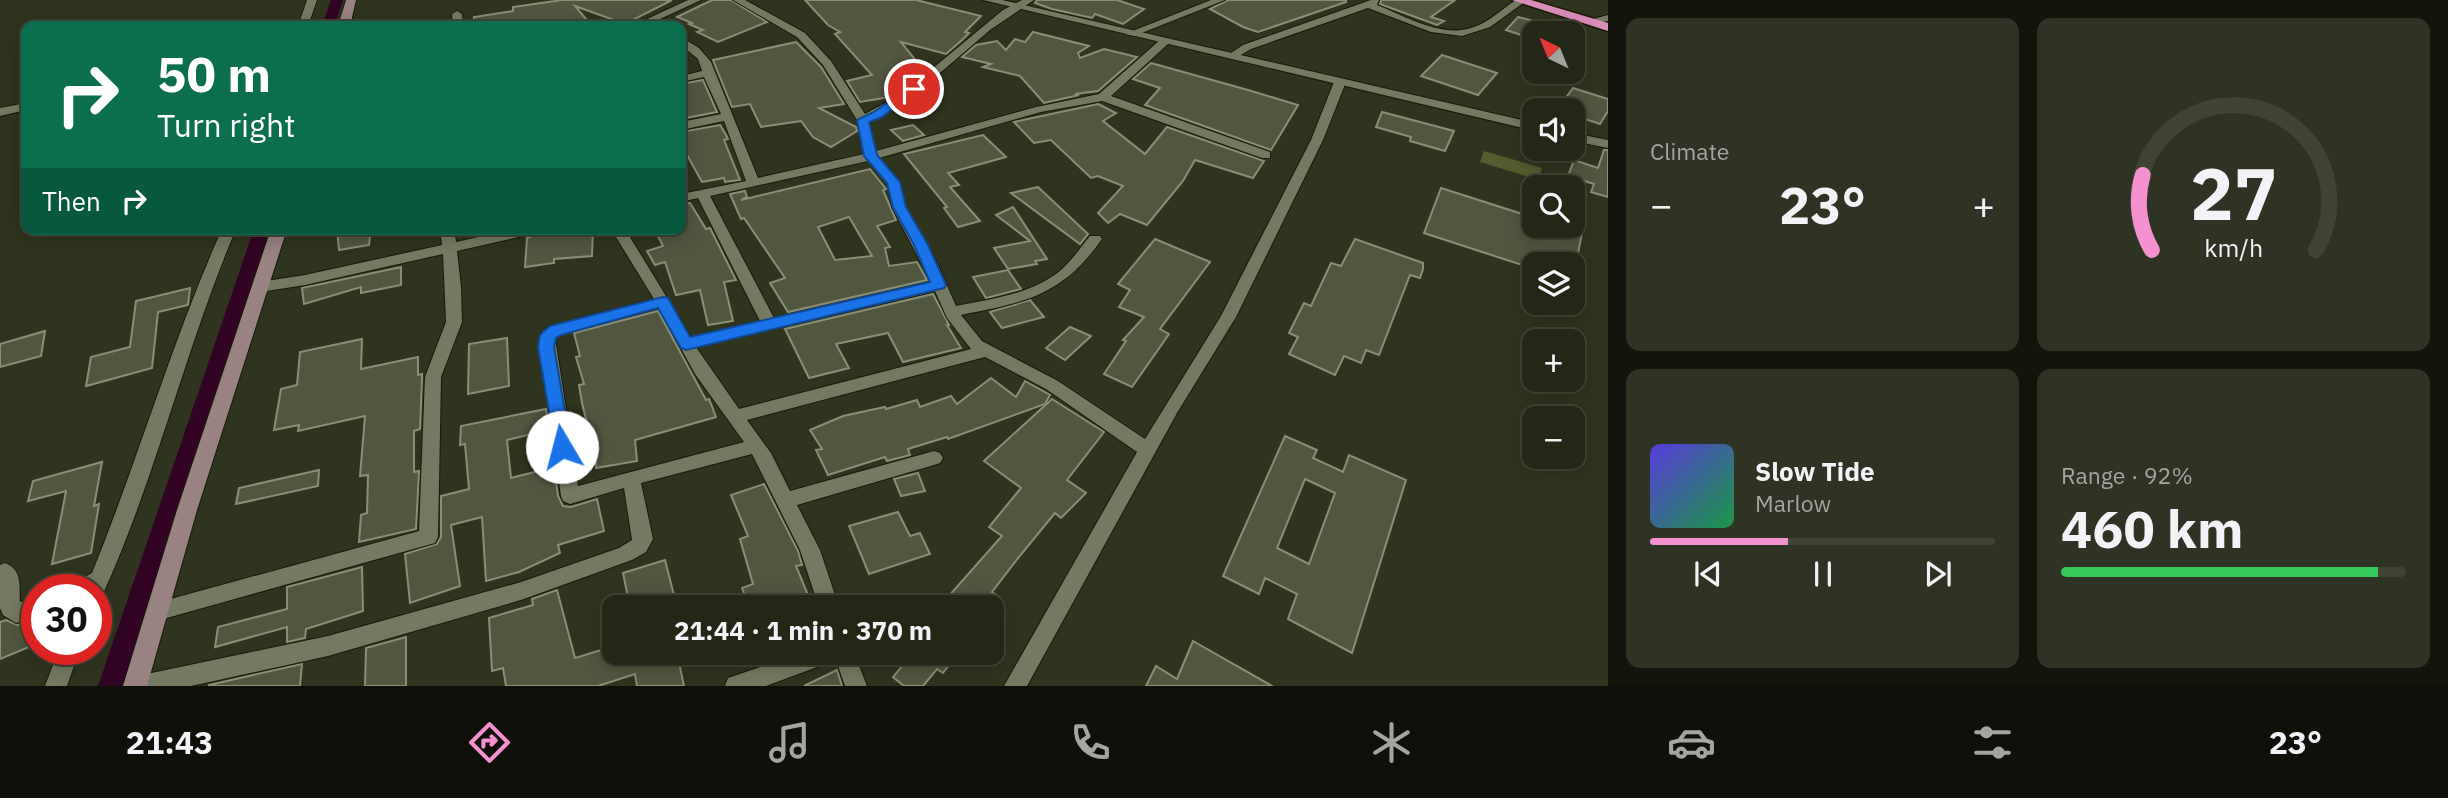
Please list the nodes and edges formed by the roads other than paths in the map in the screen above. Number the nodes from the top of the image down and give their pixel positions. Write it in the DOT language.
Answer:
graph roads {
  1 [pos="312,0"];
  2 [pos="351,0"];
  3 [pos="696,0"];
  4 [pos="738,0"];
  5 [pos="988,0"];
  6 [pos="1029,0"];
  7 [pos="1220,0"];
  8 [pos="1384,0"];
  9 [pos="1519,1"];
  10 [pos="1367,4"];
  11 [pos="1014,7"];
  12 [pos="457,14"];
  13 [pos="1608,18"];
  14 [pos="305,21"];
  15 [pos="345,21"];
  16 [pos="458,21"];
  17 [pos="655,21"];
  18 [pos="1591,21"];
  19 [pos="1608,27"];
  20 [pos="1130,34"];
  21 [pos="1164,42"];
  22 [pos="686,44"];
  23 [pos="1230,57"];
  24 [pos="708,72"];
  25 [pos="686,78"];
  26 [pos="1340,82"];
  27 [pos="1103,97"];
  28 [pos="21,108"];
  29 [pos="0,112"];
  30 [pos="728,116"];
  31 [pos="863,120"];
  32 [pos="1522,124"];
  33 [pos="686,125"];
  34 [pos="1585,139"];
  35 [pos="1608,144"];
  36 [pos="1266,155"];
  37 [pos="871,156"];
  38 [pos="753,183"];
  39 [pos="702,193"];
  40 [pos="686,197"];
  41 [pos="226,235"];
  42 [pos="277,235"];
  43 [pos="483,235"];
  44 [pos="622,235"];
  45 [pos="448,239"];
  46 [pos="1095,239"];
  47 [pos="938,285"];
  48 [pos="260,287"];
  49 [pos="663,302"];
  50 [pos="951,312"];
  51 [pos="769,325"];
  52 [pos="686,344"];
  53 [pos="986,351"];
  54 [pos="735,417"];
  55 [pos="756,446"];
  56 [pos="1149,451"];
  57 [pos="934,458"];
  58 [pos="631,478"];
  59 [pos="786,500"];
  60 [pos="0,574"];
  61 [pos="101,574"];
  62 [pos="825,595"];
  63 [pos="21,612"];
  64 [pos="156,612"];
  65 [pos="64,665"];
  66 [pos="795,665"];
  67 [pos="848,665"];
  68 [pos="56,686"];
  69 [pos="135,686"];
  70 [pos="142,686"];
  71 [pos="736,686"];
  72 [pos="856,686"];
  73 [pos="1015,686"];
  1 -- 14 [label="street"];
  2 -- 15 [label="main road"];
  3 -- 17 [label="street"];
  4 -- 31 [label="street"];
  5 -- 11 [label="street"];
  6 -- 11 [label="street"];
  7 -- 20 [label="street"];
  8 -- 10 [label="street"];
  9 -- 10 [label="street"];
  9 -- 18 [label="highway"];
  10 -- 23 [label="street"];
  11 -- 20 [label="street"];
  11 -- 31 [label="street"];
  12 -- 16 [label="street"];
  13 -- 18 [label="street"];
  18 -- 19 [label="highway"];
  20 -- 21 [label="street"];
  21 -- 23 [label="street"];
  21 -- 27 [label="street"];
  22 -- 24 [label="street"];
  23 -- 26 [label="street"];
  24 -- 25 [label="street"];
  24 -- 30 [label="street"];
  26 -- 32 [label="street"];
  26 -- 56 [label="street"];
  27 -- 36 [label="street"];
  27 -- 37 [label="street"];
  28 -- 29 [label="street"];
  30 -- 33 [label="street"];
  30 -- 38 [label="street"];
  31 -- 37 [label="street"];
  34 -- 35 [label="street"];
  37 -- 38 [label="street"];
  37 -- 47 [label="street"];
  38 -- 39 [label="street"];
  39 -- 40 [label="street"];
  39 -- 51 [label="street"];
  41 -- 61 [label="street"];
  42 -- 48 [label="main road"];
  43 -- 45 [label="street"];
  44 -- 49 [label="street"];
  45 -- 48 [label="street"];
  45 -- 64 [label="street"];
  46 -- 50 [label="street"];
  47 -- 50 [label="street"];
  47 -- 51 [label="street"];
  48 -- 64 [label="main road"];
  49 -- 52 [label="street"];
  49 -- 58 [label="street"];
  50 -- 53 [label="street"];
  51 -- 52 [label="street"];
  52 -- 54 [label="street"];
  53 -- 54 [label="street"];
  53 -- 56 [label="street"];
  54 -- 55 [label="street"];
  55 -- 58 [label="street"];
  55 -- 59 [label="street"];
  56 -- 73 [label="street"];
  57 -- 59 [label="street"];
  58 -- 70 [label="street"];
  59 -- 62 [label="street"];
  60 -- 63 [label="street"];
  64 -- 69 [label="main road"];
  65 -- 68 [label="street"];
  66 -- 71 [label="street"];
  67 -- 72 [label="street"];
}
